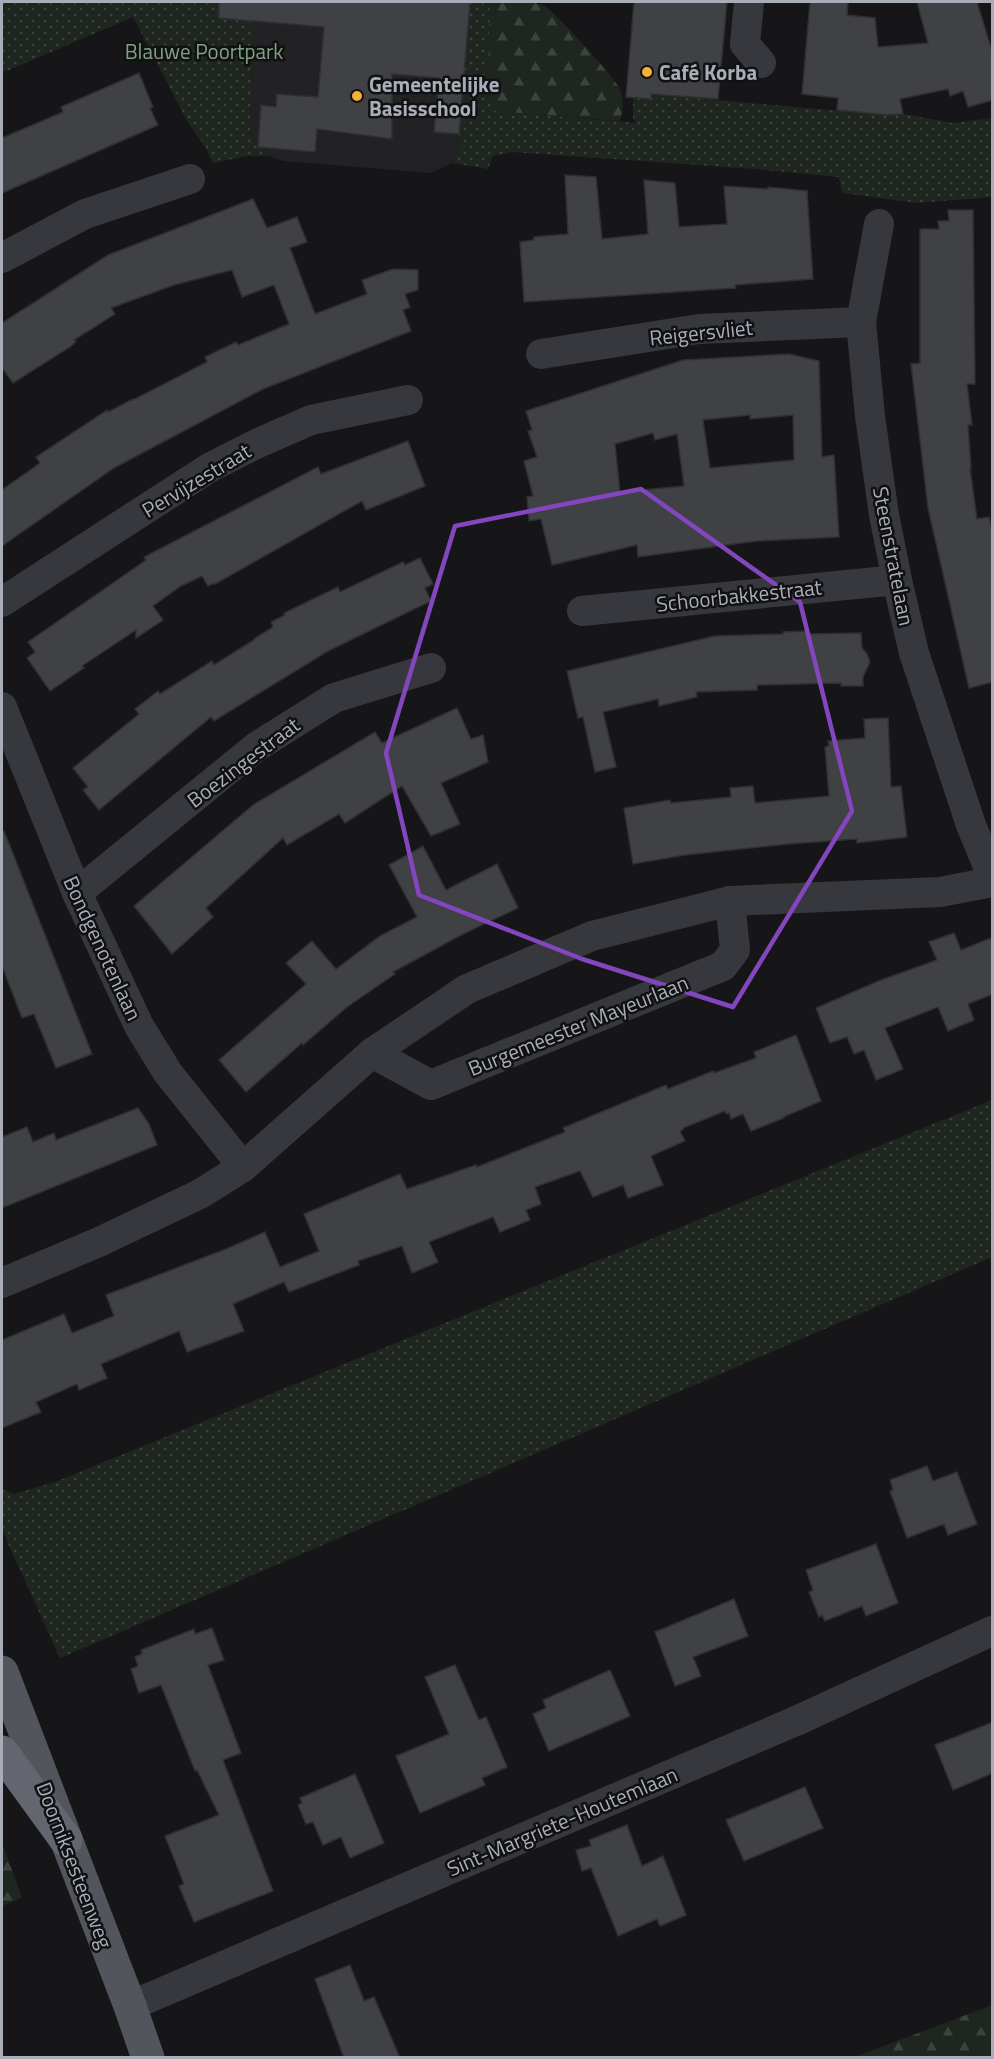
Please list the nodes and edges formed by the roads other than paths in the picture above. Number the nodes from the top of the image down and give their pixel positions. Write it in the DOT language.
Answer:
graph roads {
  1 [pos="749,2"];
  2 [pos="761,63"];
  3 [pos="190,180"];
  4 [pos="879,224"];
  5 [pos="2,258"];
  6 [pos="861,322"];
  7 [pos="541,354"];
  8 [pos="408,400"];
  9 [pos="897,580"];
  10 [pos="2,602"];
  11 [pos="582,611"];
  12 [pos="431,668"];
  13 [pos="2,707"];
  14 [pos="993,876"];
  15 [pos="993,882"];
  16 [pos="76,893"];
  17 [pos="730,901"];
  18 [pos="372,1053"];
  19 [pos="243,1167"];
  20 [pos="2,1282"];
  21 [pos="993,1631"];
  22 [pos="2,1672"];
  23 [pos="2,1752"];
  24 [pos="66,1840"];
  25 [pos="130,2006"];
  26 [pos="148,2058"];
  1 -- 2 [label="street"];
  3 -- 5 [label="street"];
  4 -- 6 [label="street, Steenstratelaan"];
  6 -- 7 [label="street, Reigersvliet"];
  6 -- 9 [label="street, Steenstratelaan"];
  8 -- 10 [label="street, Pervijzestraat"];
  9 -- 11 [label="street, Schoorbakkestraat"];
  9 -- 14 [label="street, Steenstratelaan"];
  12 -- 16 [label="street, Boezingestraat"];
  13 -- 16 [label="street, Bondgenotenlaan"];
  15 -- 17 [label="street"];
  16 -- 19 [label="street, Bondgenotenlaan"];
  17 -- 18 [label="street"];
  17 -- 18 [label="street, Burgemeester Mayeurlaan"];
  18 -- 19 [label="street"];
  19 -- 20 [label="street"];
  21 -- 25 [label="street, Sint-Margriete-Houtemlaan"];
  22 -- 24 [label="main road, Doorniksesteenweg"];
  23 -- 24 [label="highway"];
  24 -- 25 [label="main road, Doorniksesteenweg"];
  25 -- 26 [label="main road, Doorniksesteenweg"];
}
